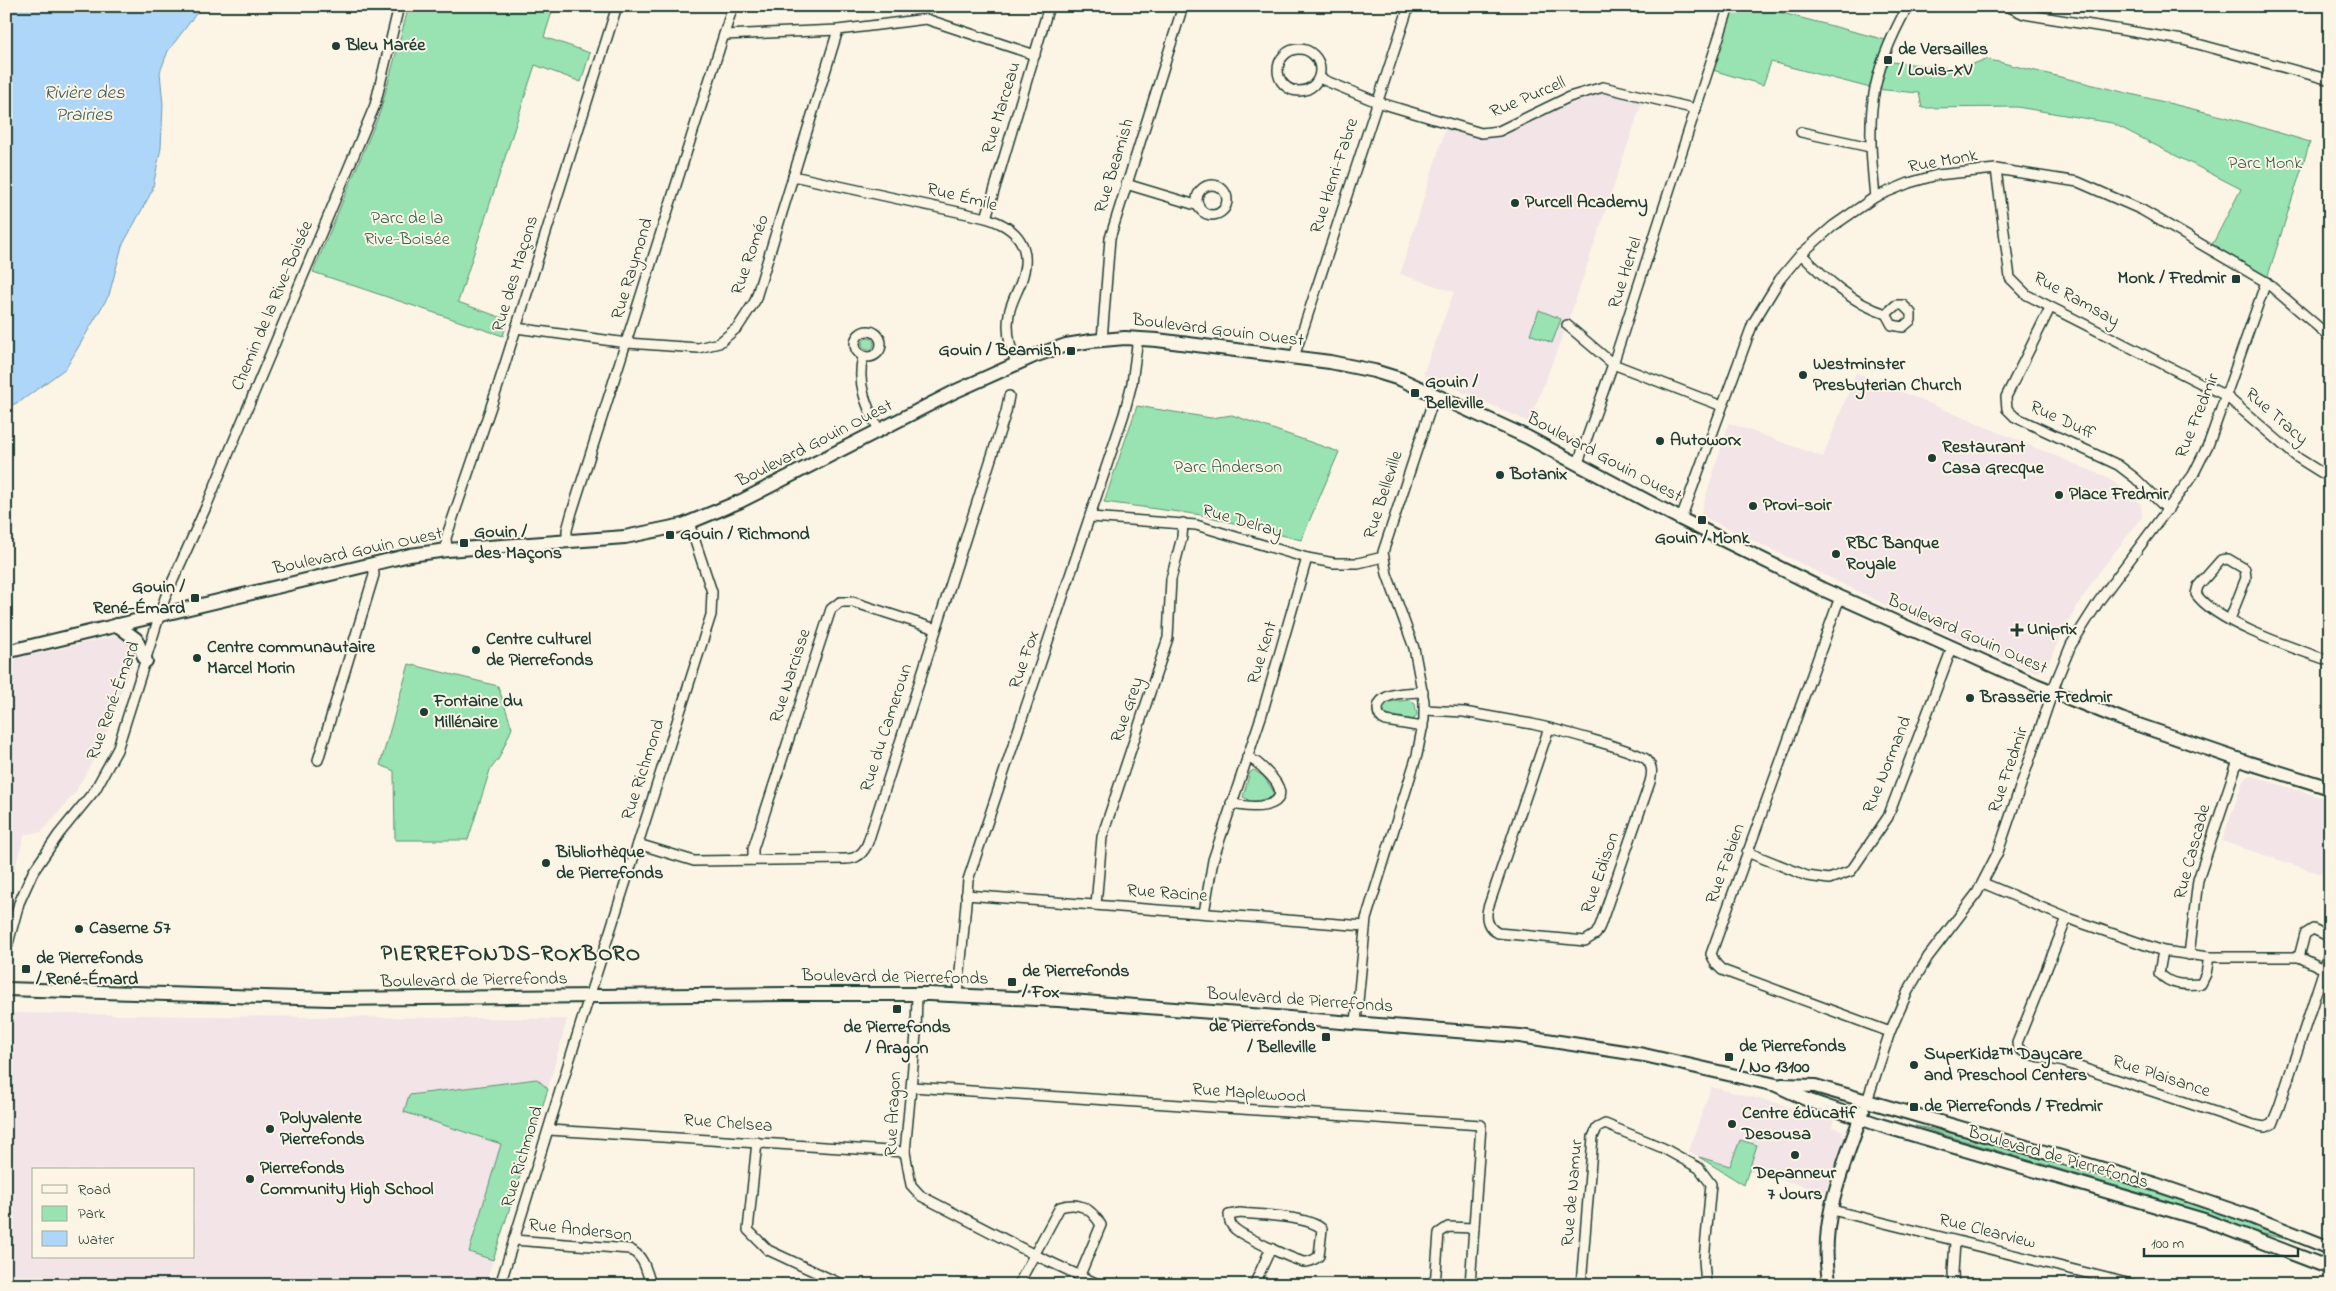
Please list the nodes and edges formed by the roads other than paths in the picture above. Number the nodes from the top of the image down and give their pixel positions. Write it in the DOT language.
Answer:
graph roads {
  1 [pos="400,6"];
  2 [pos="617,6"];
  3 [pos="733,6"];
  4 [pos="1049,6"];
  5 [pos="1183,6"];
  6 [pos="1409,6"];
  7 [pos="1729,6"];
  8 [pos="1908,6"];
  9 [pos="2008,6"];
  10 [pos="838,30"];
  11 [pos="724,35"];
  12 [pos="1035,55"];
  13 [pos="2329,77"];
  14 [pos="1319,78"];
  15 [pos="1377,102"];
  16 [pos="1696,109"];
  17 [pos="1801,132"];
  18 [pos="1870,146"];
  19 [pos="1996,169"];
  20 [pos="793,176"];
  21 [pos="1126,184"];
  22 [pos="1875,198"];
  23 [pos="1199,206"];
  24 [pos="986,218"];
  25 [pos="1801,254"];
  26 [pos="2266,282"];
  27 [pos="2050,308"];
  28 [pos="1886,314"];
  29 [pos="1567,325"];
  30 [pos="516,328"];
  31 [pos="2330,337"];
  32 [pos="1138,338"];
  33 [pos="1102,340"];
  34 [pos="627,343"];
  35 [pos="863,356"];
  36 [pos="1294,357"];
  37 [pos="1016,364"];
  38 [pos="1613,364"];
  39 [pos="1435,395"];
  40 [pos="1009,396"];
  41 [pos="2226,396"];
  42 [pos="1722,406"];
  43 [pos="879,430"];
  44 [pos="1578,463"];
  45 [pos="2330,478"];
  46 [pos="2168,510"];
  47 [pos="1091,517"];
  48 [pos="1681,519"];
  49 [pos="689,523"];
  50 [pos="1183,524"];
  51 [pos="567,542"];
  52 [pos="447,550"];
  53 [pos="1383,557"];
  54 [pos="1307,558"];
  55 [pos="373,563"];
  56 [pos="1840,597"];
  57 [pos="161,614"];
  58 [pos="2230,619"];
  59 [pos="117,625"];
  60 [pos="936,629"];
  61 [pos="1952,648"];
  62 [pos="6,652"];
  63 [pos="146,661"];
  64 [pos="2330,661"];
  65 [pos="1423,692"];
  66 [pos="2053,693"];
  67 [pos="1425,710"];
  68 [pos="1423,727"];
  69 [pos="1549,728"];
  70 [pos="1247,757"];
  71 [pos="318,760"];
  72 [pos="2238,760"];
  73 [pos="2330,788"];
  74 [pos="1231,803"];
  75 [pos="638,844"];
  76 [pos="1747,852"];
  77 [pos="753,860"];
  78 [pos="1983,883"];
  79 [pos="966,895"];
  80 [pos="1096,905"];
  81 [pos="1204,914"];
  82 [pos="2067,918"];
  83 [pos="1365,926"];
  84 [pos="2330,942"];
  85 [pos="2330,949"];
  86 [pos="6,951"];
  87 [pos="2163,951"];
  88 [pos="2189,955"];
  89 [pos="2209,957"];
  90 [pos="2299,957"];
  91 [pos="2324,969"];
  92 [pos="6,989"];
  93 [pos="917,994"];
  94 [pos="958,995"];
  95 [pos="589,997"];
  96 [pos="1356,1022"];
  97 [pos="1890,1032"];
  98 [pos="1776,1085"];
  99 [pos="912,1087"];
  100 [pos="1867,1101"];
  101 [pos="1861,1117"];
  102 [pos="548,1130"];
  103 [pos="757,1142"];
  104 [pos="905,1152"];
  105 [pos="1832,1210"];
  106 [pos="1474,1228"];
  107 [pos="514,1240"];
  108 [pos="1955,1242"];
  109 [pos="1271,1248"];
  110 [pos="2330,1248"];
  111 [pos="1033,1254"];
  112 [pos="2330,1268"];
  113 [pos="1080,1274"];
  114 [pos="500,1285"];
  115 [pos="651,1285"];
  116 [pos="842,1285"];
  117 [pos="1018,1285"];
  118 [pos="1100,1285"];
  119 [pos="1254,1285"];
  120 [pos="1435,1285"];
  121 [pos="1470,1285"];
  122 [pos="1581,1285"];
  123 [pos="1706,1285"];
  124 [pos="1830,1285"];
  125 [pos="1954,1285"];
  126 [pos="2135,1285"];
  1 -- 57 [label="street, Chemin de la Rive-Boisée"];
  2 -- 30 [label="street, Rue des Maçons"];
  3 -- 11 [label="street, Rue Raymond"];
  4 -- 12 [label="street, Rue Marceau"];
  5 -- 21 [label="street, Rue Beamish"];
  6 -- 15 [label="street, Rue Henri-Fabre"];
  7 -- 16 [label="street, Rue Hertel"];
  8 -- 18 [label="street"];
  9 -- 13 [label="street"];
  10 -- 11 [label="street"];
  10 -- 12 [label="street"];
  10 -- 20 [label="street, Rue Roméo"];
  11 -- 34 [label="street, Rue Raymond"];
  12 -- 24 [label="street, Rue Marceau"];
  14 -- 14 [label="street"];
  14 -- 15 [label="street, Rue Purcell"];
  15 -- 16 [label="street, Rue Purcell"];
  15 -- 36 [label="street, Rue Henri-Fabre"];
  16 -- 38 [label="street, Rue Hertel"];
  17 -- 18 [label="street"];
  18 -- 22 [label="street"];
  19 -- 22 [label="street, Rue Monk"];
  19 -- 26 [label="street, Rue Monk"];
  19 -- 27 [label="street, Rue Ramsay"];
  20 -- 24 [label="street, Rue Émile"];
  20 -- 34 [label="street, Rue Roméo"];
  21 -- 23 [label="street"];
  21 -- 33 [label="street, Rue Beamish"];
  22 -- 25 [label="street, Rue Monk"];
  24 -- 37 [label="street, Rue Émile"];
  25 -- 28 [label="street"];
  25 -- 42 [label="street, Rue Monk"];
  26 -- 31 [label="street, Rue Monk"];
  26 -- 41 [label="street, Rue Fredmir"];
  27 -- 41 [label="street, Rue Ramsay"];
  27 -- 46 [label="street, Rue Duff"];
  29 -- 38 [label="street"];
  30 -- 34 [label="street, Rue Roméo"];
  30 -- 52 [label="street, Rue des Maçons"];
  32 -- 33 [label="main road, Boulevard Gouin Ouest"];
  32 -- 36 [label="main road, Boulevard Gouin Ouest"];
  32 -- 47 [label="street, Rue Fox"];
  33 -- 37 [label="main road, Boulevard Gouin Ouest"];
  34 -- 51 [label="street, Rue Raymond"];
  35 -- 43 [label="street"];
  36 -- 39 [label="main road, Boulevard Gouin Ouest"];
  37 -- 43 [label="main road, Boulevard Gouin Ouest"];
  38 -- 42 [label="street"];
  38 -- 44 [label="street, Rue Hertel"];
  39 -- 44 [label="main road, Boulevard Gouin Ouest"];
  39 -- 53 [label="street, Rue Belleville"];
  40 -- 60 [label="street, Rue du Cameroun"];
  41 -- 45 [label="street, Rue Tracy"];
  41 -- 46 [label="street, Rue Fredmir"];
  42 -- 48 [label="street, Rue Monk"];
  43 -- 49 [label="main road, Boulevard Gouin Ouest"];
  44 -- 48 [label="main road, Boulevard Gouin Ouest"];
  46 -- 66 [label="street, Rue Fredmir"];
  47 -- 50 [label="street, Rue Delray"];
  47 -- 79 [label="street, Rue Fox"];
  48 -- 56 [label="main road, Boulevard Gouin Ouest"];
  49 -- 51 [label="main road, Boulevard Gouin Ouest"];
  49 -- 75 [label="street, Rue Richmond"];
  50 -- 54 [label="street, Rue Delray"];
  50 -- 80 [label="street, Rue Grey"];
  51 -- 52 [label="main road, Boulevard Gouin Ouest"];
  52 -- 55 [label="main road, Boulevard Gouin Ouest"];
  53 -- 54 [label="street, Rue Delray"];
  53 -- 65 [label="street, Rue Belleville"];
  54 -- 70 [label="street, Rue Kent"];
  55 -- 57 [label="main road, Boulevard Gouin Ouest"];
  55 -- 71 [label="street"];
  56 -- 61 [label="main road, Boulevard Gouin Ouest"];
  56 -- 76 [label="street, Rue Fabien"];
  57 -- 59 [label="main road, Boulevard Gouin Ouest"];
  57 -- 63 [label="street, Rue René-Émard"];
  58 -- 58 [label="street"];
  58 -- 64 [label="street"];
  59 -- 62 [label="main road, Boulevard Gouin Ouest"];
  59 -- 63 [label="main road"];
  60 -- 77 [label="street, Rue du Cameroun"];
  60 -- 77 [label="street, Rue Narcisse"];
  61 -- 66 [label="main road, Boulevard Gouin Ouest"];
  61 -- 76 [label="street, Rue Normand"];
  63 -- 86 [label="street, Rue René-Émard"];
  65 -- 67 [label="street, Rue Belleville"];
  65 -- 68 [label="street"];
  66 -- 72 [label="main road, Boulevard Gouin Ouest"];
  66 -- 78 [label="street, Rue Fredmir"];
  67 -- 68 [label="street, Rue Belleville"];
  67 -- 69 [label="street, Rue Edison"];
  68 -- 83 [label="street, Rue Belleville"];
  69 -- 69 [label="street, Rue Edison"];
  70 -- 74 [label="street, Rue Kent"];
  70 -- 74 [label="street"];
  72 -- 73 [label="main road, Boulevard Gouin Ouest"];
  72 -- 88 [label="street, Rue Cascade"];
  74 -- 81 [label="street, Rue Kent"];
  75 -- 77 [label="street, Rue du Cameroun"];
  75 -- 95 [label="street, Rue Richmond"];
  76 -- 97 [label="street, Rue Fabien"];
  78 -- 82 [label="street"];
  78 -- 97 [label="street, Rue Fredmir"];
  79 -- 80 [label="street, Rue Racine"];
  79 -- 94 [label="street, Rue Fox"];
  80 -- 81 [label="street, Rue Racine"];
  81 -- 83 [label="street, Rue Racine"];
  82 -- 87 [label="street"];
  82 -- 91 [label="street, Rue Plaisance"];
  83 -- 96 [label="street, Rue Belleville"];
  84 -- 90 [label="street"];
  85 -- 91 [label="street, Rue Plaisance"];
  87 -- 88 [label="street"];
  87 -- 89 [label="street"];
  88 -- 89 [label="street"];
  89 -- 90 [label="street"];
  90 -- 91 [label="street"];
  92 -- 95 [label="main road, Boulevard de Pierrefonds"];
  93 -- 94 [label="main road, Boulevard de Pierrefonds"];
  93 -- 95 [label="main road, Boulevard de Pierrefonds"];
  93 -- 99 [label="street, Rue Aragon"];
  94 -- 96 [label="main road, Boulevard de Pierrefonds"];
  95 -- 102 [label="street, Rue Richmond"];
  96 -- 98 [label="main road, Boulevard de Pierrefonds"];
  97 -- 100 [label="street, Rue Fredmir"];
  98 -- 100 [label="main road, Boulevard de Pierrefonds"];
  98 -- 101 [label="main road, Boulevard de Pierrefonds"];
  99 -- 104 [label="street, Rue Aragon"];
  99 -- 106 [label="street, Rue Maplewood"];
  100 -- 101 [label="main road, Rue Fredmir"];
  100 -- 110 [label="main road, Boulevard de Pierrefonds"];
  101 -- 105 [label="main road, Rue Fredmir"];
  101 -- 112 [label="main road, Boulevard de Pierrefonds"];
  102 -- 103 [label="street, Rue Chelsea"];
  102 -- 107 [label="street, Rue Richmond"];
  103 -- 104 [label="street, Rue Chelsea"];
  103 -- 116 [label="street"];
  104 -- 111 [label="street, Rue Aragon"];
  105 -- 108 [label="street, Rue Clearview"];
  105 -- 124 [label="main road, Rue Fredmir"];
  106 -- 120 [label="street"];
  106 -- 121 [label="street, Rue Maplewood"];
  107 -- 114 [label="street, Rue Richmond"];
  107 -- 115 [label="street, Rue Anderson"];
  108 -- 125 [label="street"];
  108 -- 126 [label="street, Rue Clearview"];
  109 -- 109 [label="street"];
  109 -- 119 [label="street"];
  111 -- 113 [label="street, Rue Aragon"];
  111 -- 113 [label="street"];
  111 -- 117 [label="street"];
  113 -- 118 [label="street, Rue Aragon"];
  122 -- 123 [label="street, Rue de Namur"];
}
